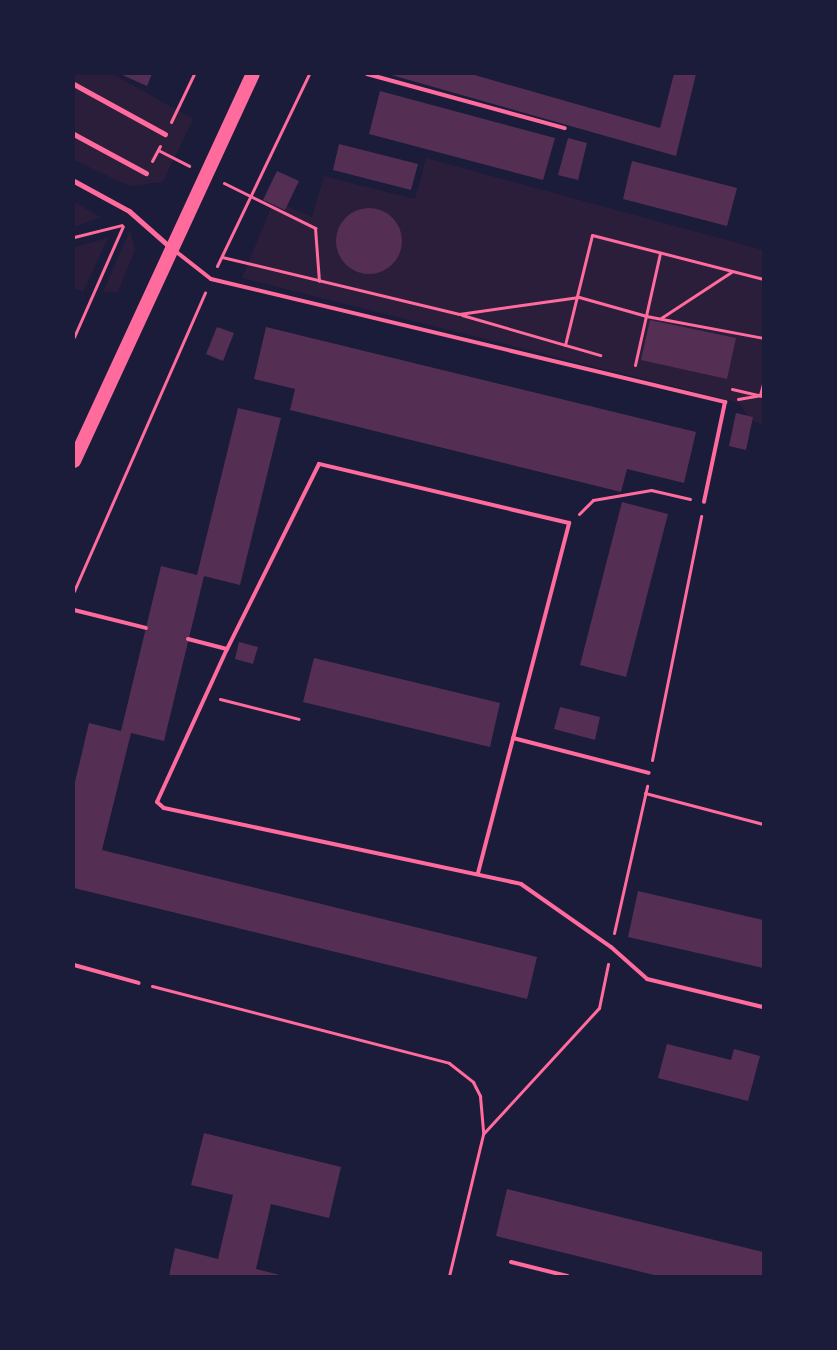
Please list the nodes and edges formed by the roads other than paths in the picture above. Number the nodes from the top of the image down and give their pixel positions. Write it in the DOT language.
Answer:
graph roads {
  1 [pos="253,74"];
  2 [pos="367,74"];
  3 [pos="74,84"];
  4 [pos="565,128"];
  5 [pos="74,134"];
  6 [pos="165,134"];
  7 [pos="146,172"];
  8 [pos="74,181"];
  9 [pos="170,247"];
  10 [pos="74,461"];
  11 [pos="704,502"];
  12 [pos="74,610"];
  13 [pos="146,628"];
  14 [pos="188,639"];
  15 [pos="227,649"];
  16 [pos="513,738"];
  17 [pos="649,773"];
  18 [pos="478,873"];
  19 [pos="74,965"];
  20 [pos="139,983"];
  21 [pos="763,1008"];
  22 [pos="511,1262"];
  23 [pos="567,1276"];
  1 -- 9 [label="highway"];
  2 -- 4 [label="lane"];
  3 -- 6 [label="street"];
  5 -- 7 [label="street"];
  8 -- 9 [label="street"];
  9 -- 10 [label="highway"];
  9 -- 11 [label="lane"];
  12 -- 13 [label="lane"];
  14 -- 15 [label="lane"];
  15 -- 16 [label="lane"];
  15 -- 18 [label="lane"];
  16 -- 17 [label="lane"];
  16 -- 18 [label="lane"];
  18 -- 21 [label="lane"];
  19 -- 20 [label="lane"];
  22 -- 23 [label="lane"];
}
